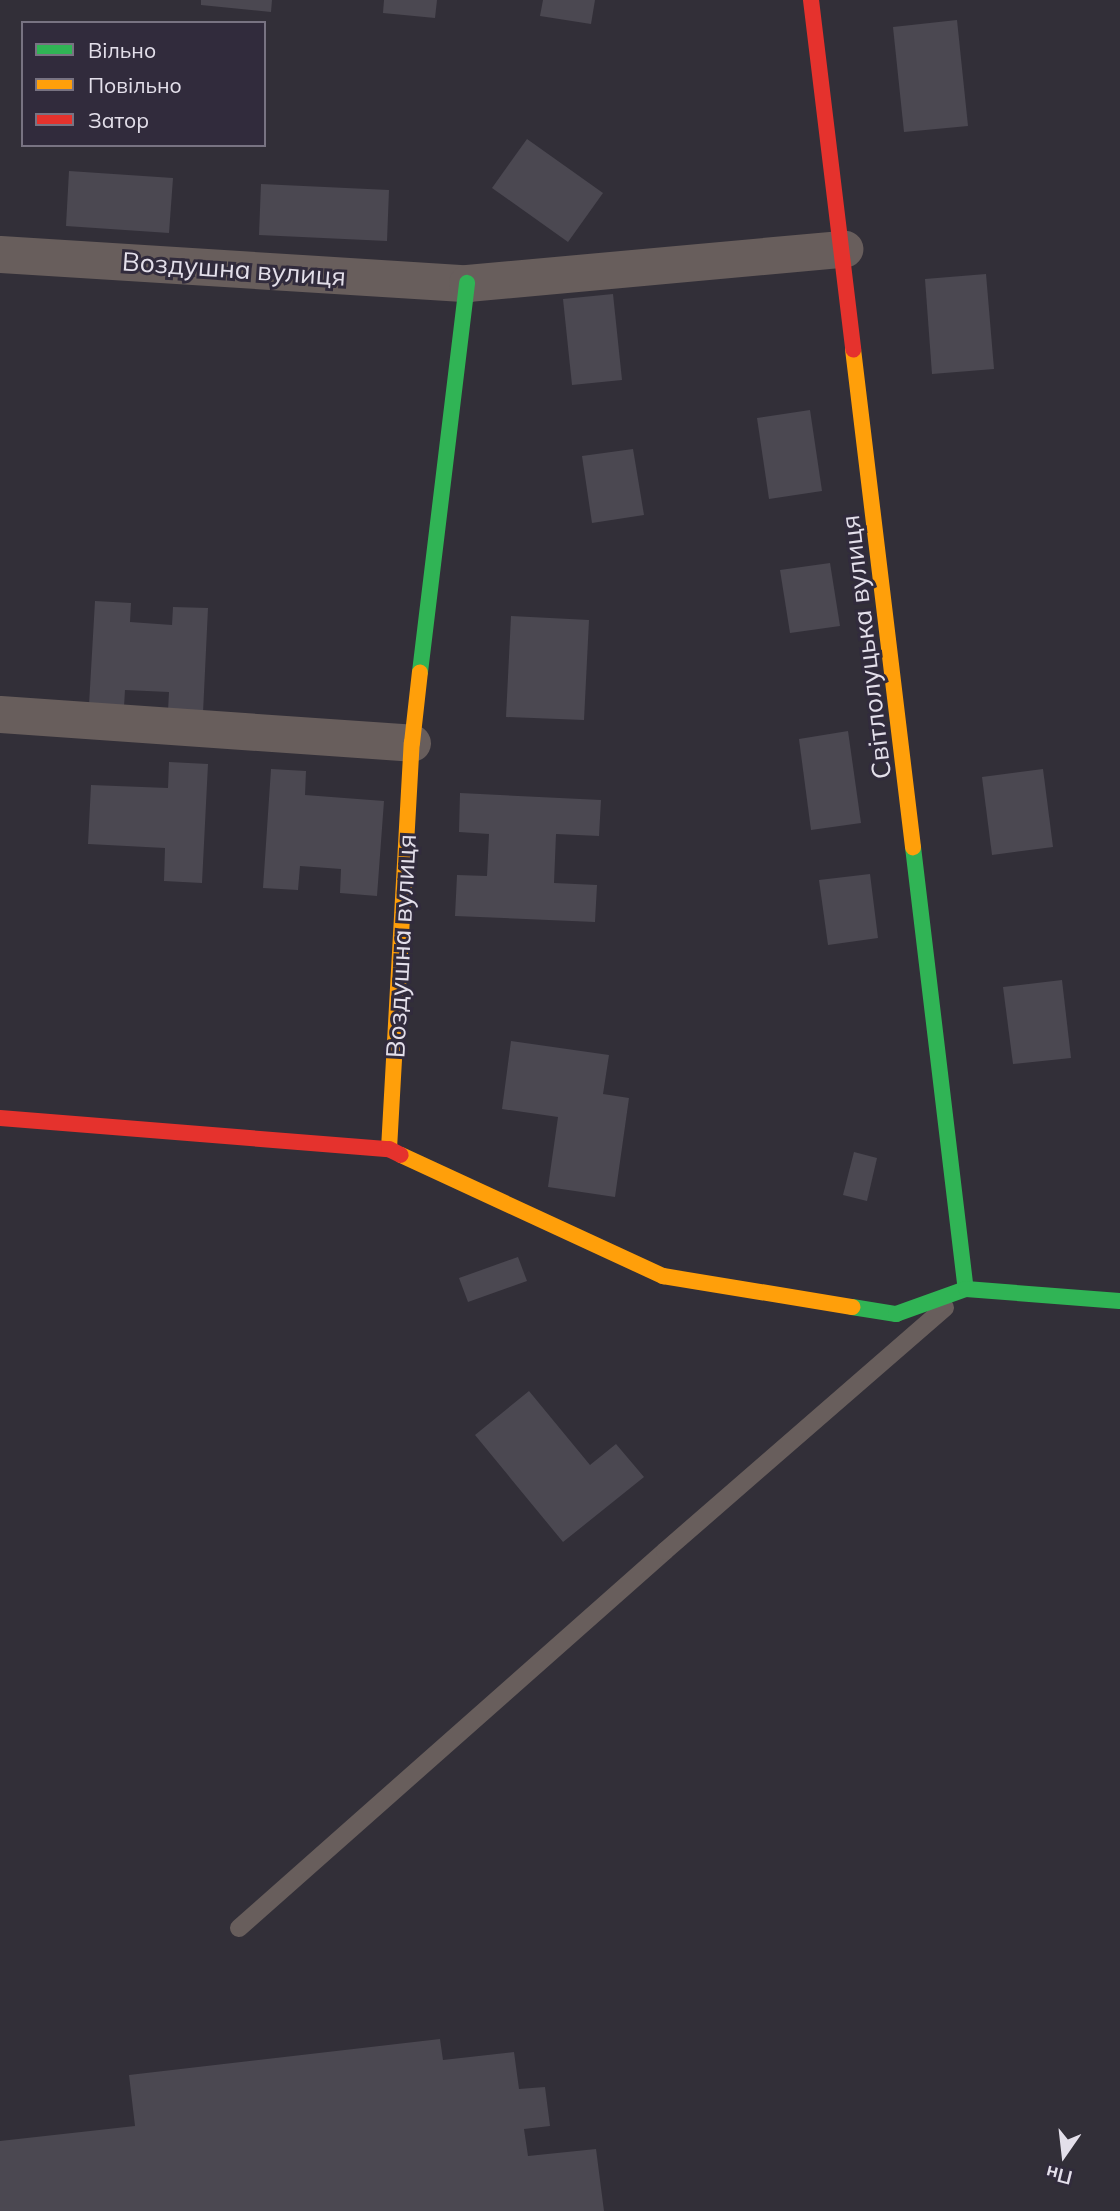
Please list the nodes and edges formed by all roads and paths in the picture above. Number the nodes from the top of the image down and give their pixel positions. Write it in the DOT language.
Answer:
graph roads {
  1 [pos="811,0"];
  2 [pos="844,249"];
  3 [pos="0,254"];
  4 [pos="467,283"];
  5 [pos="0,714"];
  6 [pos="412,743"];
  7 [pos="0,1118"];
  8 [pos="389,1149"];
  9 [pos="966,1289"];
  10 [pos="1120,1301"];
  11 [pos="239,1928"];
  1 -- 2 [label="street, Світлолуцька вулиця"];
  2 -- 4 [label="street, Воздушна вулиця"];
  2 -- 9 [label="street, Світлолуцька вулиця"];
  3 -- 4 [label="street, Воздушна вулиця"];
  4 -- 6 [label="street, Воздушна вулиця"];
  5 -- 6 [label="street"];
  6 -- 8 [label="street, Воздушна вулиця"];
  7 -- 8 [label="street"];
  8 -- 9 [label="street"];
  9 -- 10 [label="street"];
  9 -- 11 [label="lane"];
}
